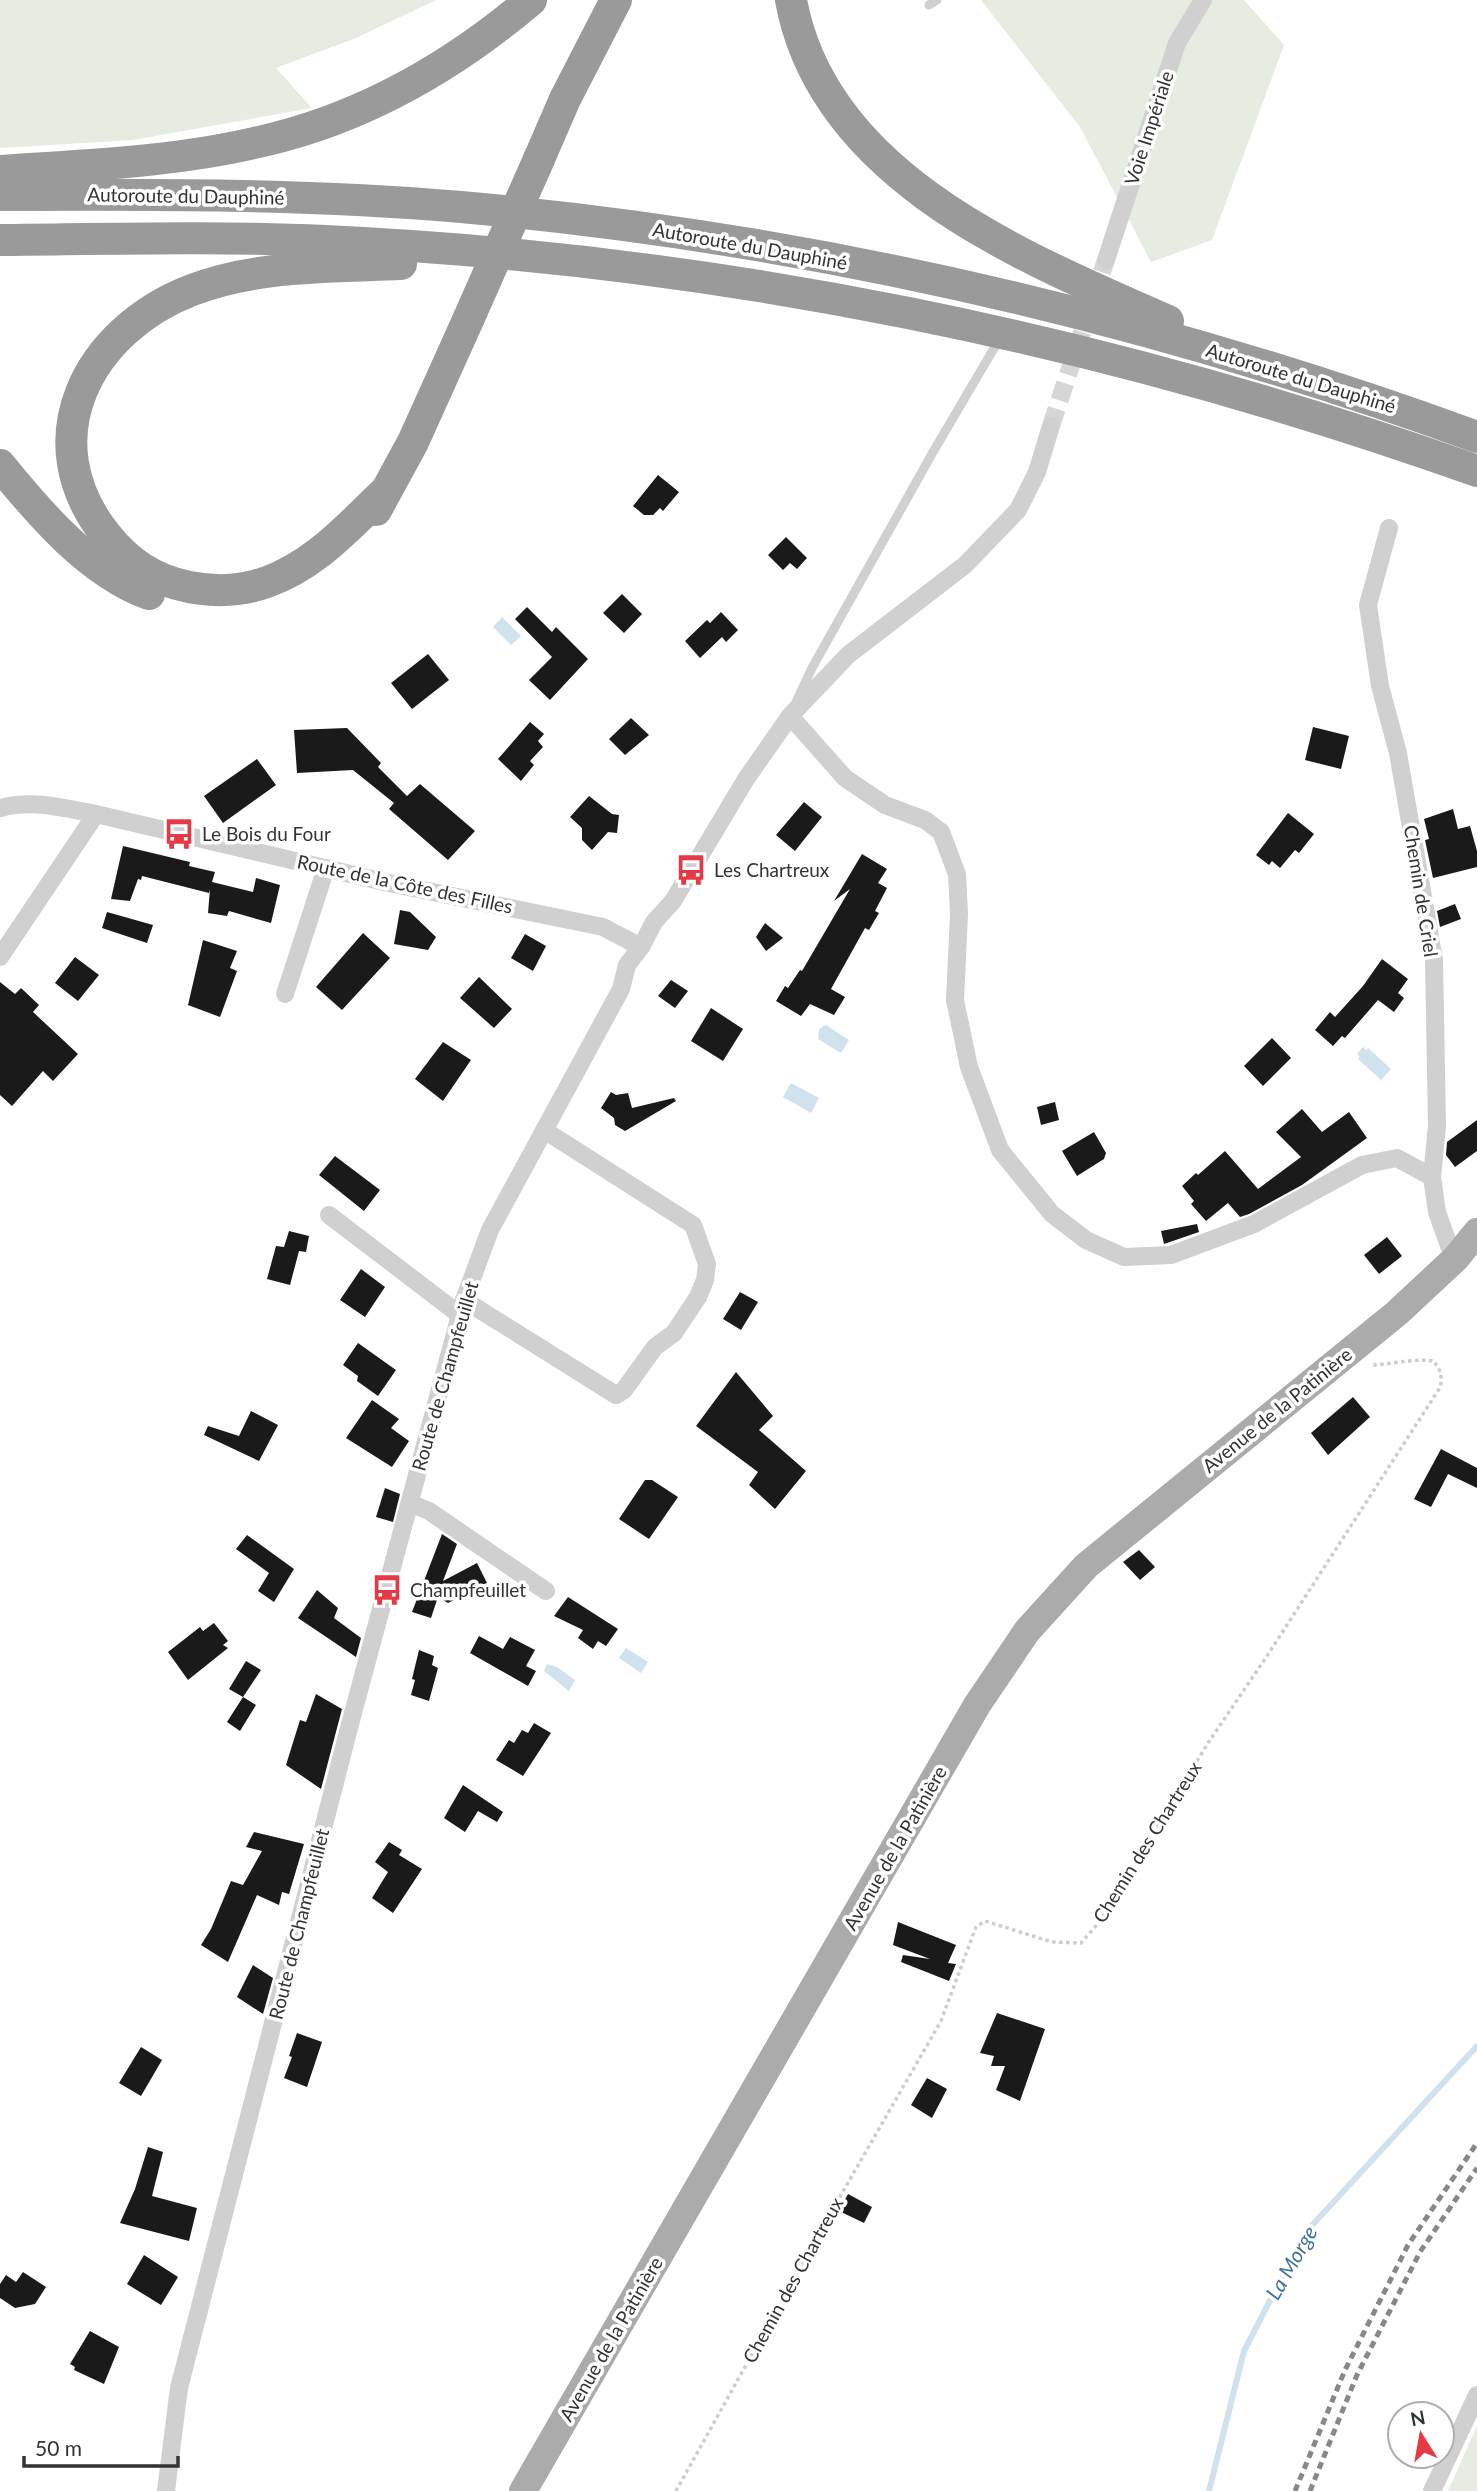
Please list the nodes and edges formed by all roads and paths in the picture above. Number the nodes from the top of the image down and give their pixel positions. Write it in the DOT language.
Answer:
graph roads {
  1 [pos="531,0"];
  2 [pos="616,0"];
  3 [pos="791,0"];
  4 [pos="1203,0"];
  5 [pos="0,171"];
  6 [pos="0,195"];
  7 [pos="0,240"];
  8 [pos="539,257"];
  9 [pos="1106,260"];
  10 [pos="1003,334"];
  11 [pos="1268,366"];
  12 [pos="1051,426"];
  13 [pos="1477,437"];
  14 [pos="0,465"];
  15 [pos="1477,471"];
  16 [pos="384,493"];
  17 [pos="1389,528"];
  18 [pos="790,716"];
  19 [pos="0,808"];
  20 [pos="96,814"];
  21 [pos="326,868"];
  22 [pos="642,947"];
  23 [pos="0,957"];
  24 [pos="285,994"];
  25 [pos="544,1130"];
  26 [pos="1432,1177"];
  27 [pos="329,1215"];
  28 [pos="1477,1232"];
  29 [pos="1456,1258"];
  30 [pos="462,1307"];
  31 [pos="1347,1353"];
  32 [pos="410,1503"];
  33 [pos="546,1591"];
  34 [pos="1477,2395"];
  35 [pos="166,2491"];
  36 [pos="523,2491"];
  37 [pos="676,2491"];
  38 [pos="1433,2491"];
  1 -- 5 [label="highway"];
  2 -- 16 [label="highway, bridge"];
  3 -- 11 [label="highway"];
  4 -- 9 [label="street, Voie Impériale"];
  6 -- 11 [label="highway, Autoroute du Dauphiné"];
  7 -- 8 [label="highway, Autoroute du Dauphiné"];
  8 -- 10 [label="highway, Autoroute du Dauphiné"];
  8 -- 16 [label="highway"];
  10 -- 15 [label="highway, Autoroute du Dauphiné"];
  10 -- 18 [label="lane"];
  11 -- 13 [label="highway, Autoroute du Dauphiné"];
  12 -- 18 [label="street, Route de Champfeuillet"];
  14 -- 16 [label="highway"];
  17 -- 26 [label="street, Chemin de Criel"];
  18 -- 22 [label="street, Route de Champfeuillet"];
  18 -- 26 [label="street"];
  19 -- 20 [label="street, Route de la Côte des Filles"];
  20 -- 21 [label="street, Route de la Côte des Filles"];
  20 -- 23 [label="street"];
  21 -- 22 [label="street, Route de la Côte des Filles"];
  21 -- 24 [label="street"];
  22 -- 25 [label="street, Route de Champfeuillet"];
  25 -- 30 [label="street, Route de Champfeuillet"];
  25 -- 30 [label="street"];
  26 -- 29 [label="street, Chemin de Criel"];
  27 -- 30 [label="street"];
  28 -- 29 [label="main road, Avenue de la Patinière"];
  29 -- 31 [label="main road, Avenue de la Patinière"];
  30 -- 32 [label="street, Route de Champfeuillet"];
  31 -- 36 [label="main road, Avenue de la Patinière"];
  31 -- 37 [label="path, Chemin des Chartreux"];
  32 -- 33 [label="street"];
  32 -- 35 [label="street, Route de Champfeuillet"];
  34 -- 38 [label="street"];
}
